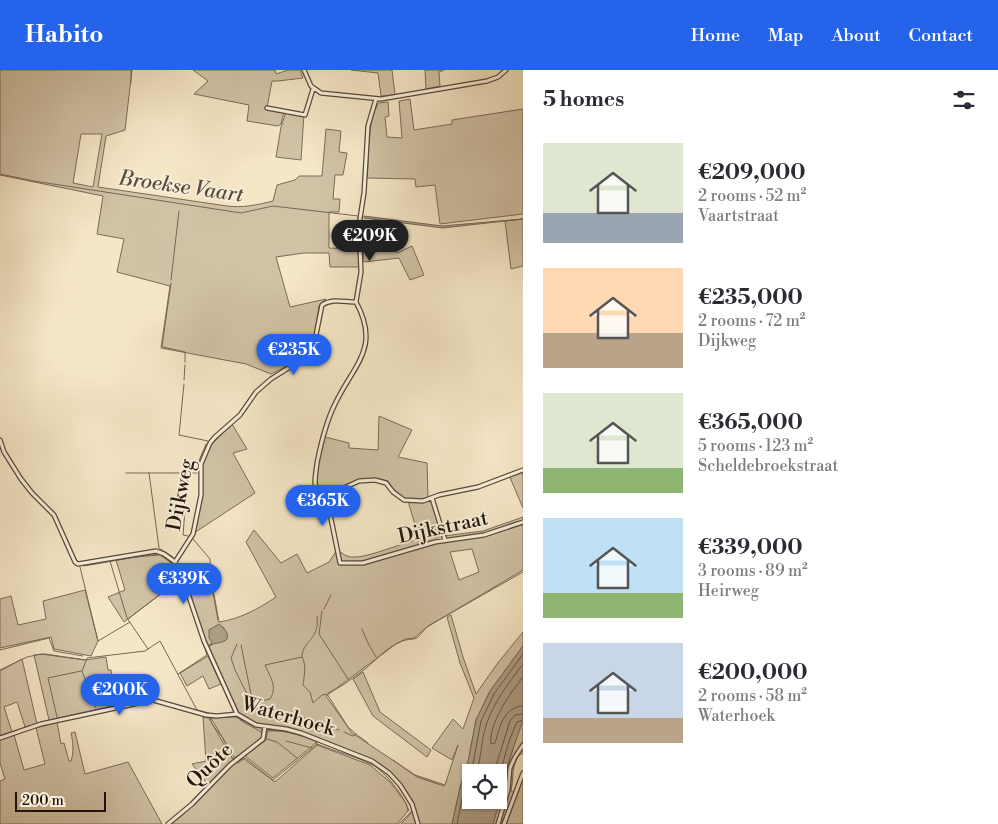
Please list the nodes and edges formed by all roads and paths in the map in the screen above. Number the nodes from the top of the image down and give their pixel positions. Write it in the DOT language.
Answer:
graph roads {
  1 [pos="304,70"];
  2 [pos="506,70"];
  3 [pos="313,88"];
  4 [pos="376,99"];
  5 [pos="267,108"];
  6 [pos="356,302"];
  7 [pos="0,440"];
  8 [pos="2,453"];
  9 [pos="523,470"];
  10 [pos="324,497"];
  11 [pos="432,498"];
  12 [pos="523,522"];
  13 [pos="445,540"];
  14 [pos="175,562"];
  15 [pos="236,714"];
  16 [pos="265,728"];
  17 [pos="0,738"];
  18 [pos="523,745"];
  19 [pos="523,773"];
  20 [pos="168,824"];
  21 [pos="418,824"];
  22 [pos="498,824"];
  23 [pos="504,824"];
  1 -- 3 [label="street"];
  2 -- 4 [label="street"];
  3 -- 4 [label="street"];
  3 -- 5 [label="street"];
  4 -- 6 [label="street"];
  6 -- 10 [label="street"];
  6 -- 14 [label="street, Dijkweg"];
  7 -- 8 [label="street"];
  8 -- 14 [label="street"];
  9 -- 11 [label="street"];
  10 -- 11 [label="street"];
  10 -- 13 [label="street, Dijkstraat"];
  11 -- 13 [label="street"];
  12 -- 13 [label="street, Dijkstraat"];
  14 -- 15 [label="street"];
  15 -- 16 [label="street, Waterhoek"];
  15 -- 17 [label="street, Waterhoek"];
  16 -- 20 [label="street, Quôte"];
  16 -- 21 [label="street, Waterhoek"];
  18 -- 22 [label="street"];
  19 -- 23 [label="street"];
}
